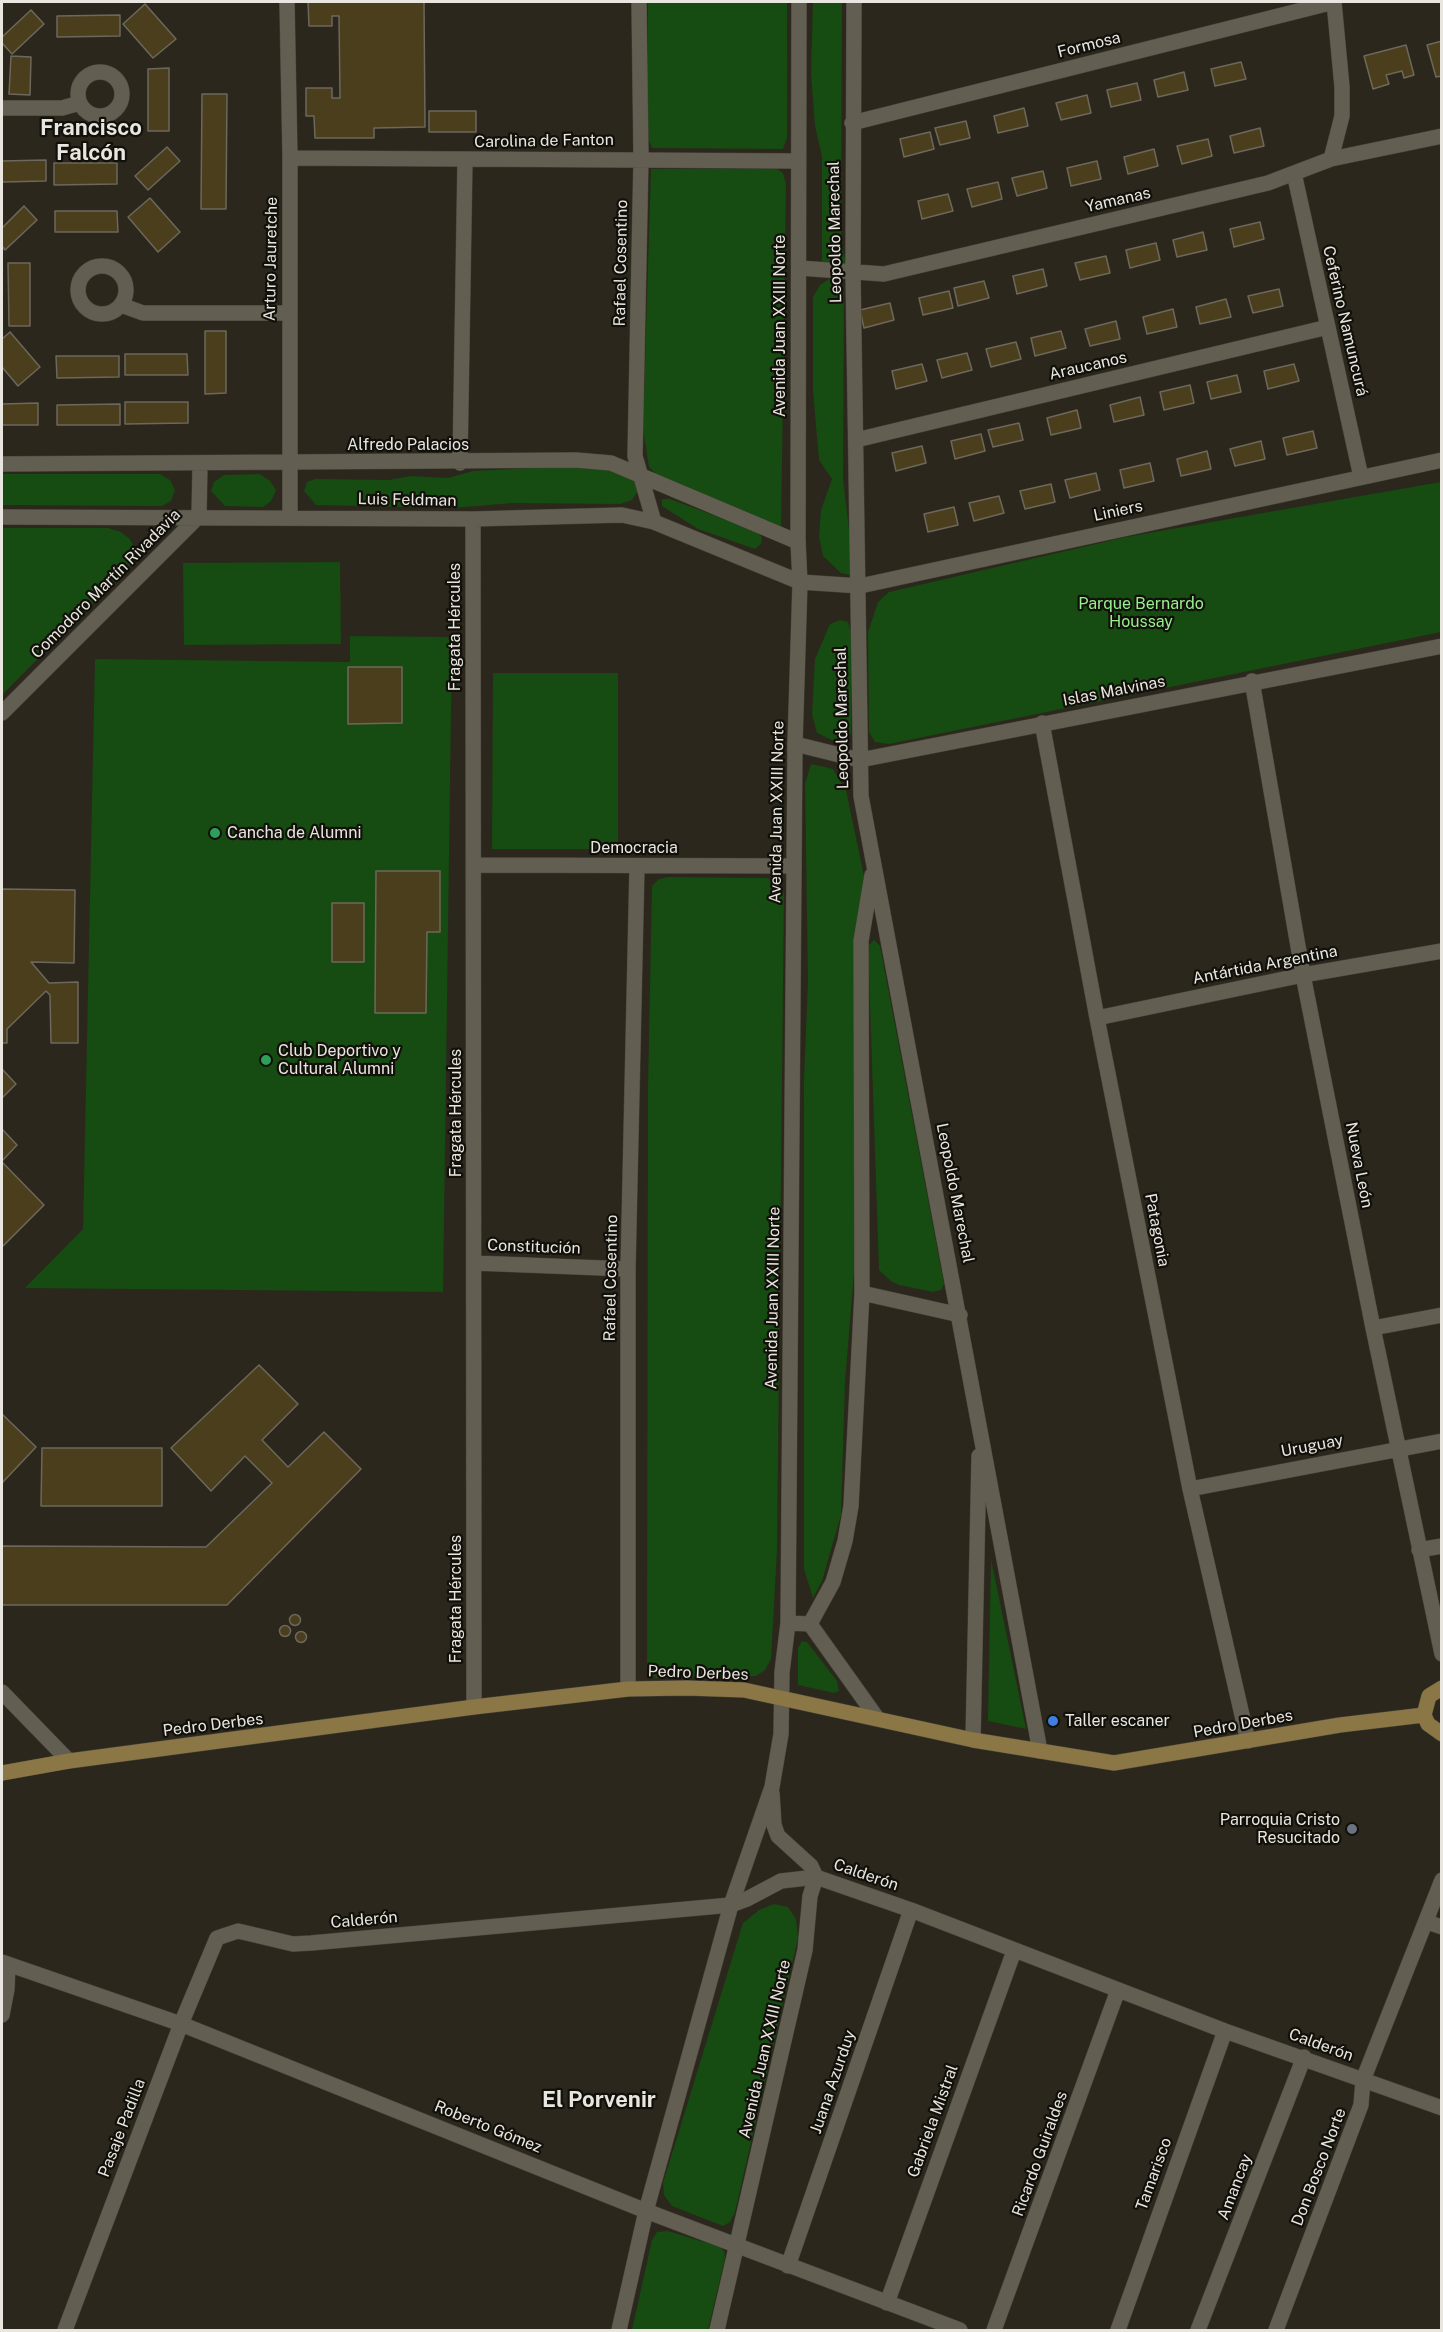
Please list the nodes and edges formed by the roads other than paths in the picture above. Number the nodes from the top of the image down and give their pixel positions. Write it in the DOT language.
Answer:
graph roads {
  1 [pos="287,2"];
  2 [pos="639,2"];
  3 [pos="799,2"];
  4 [pos="854,2"];
  5 [pos="1334,2"];
  6 [pos="80,104"];
  7 [pos="2,108"];
  8 [pos="852,123"];
  9 [pos="1442,136"];
  10 [pos="290,158"];
  11 [pos="641,158"];
  12 [pos="1331,159"];
  13 [pos="465,160"];
  14 [pos="798,161"];
  15 [pos="1294,173"];
  16 [pos="799,268"];
  17 [pos="853,272"];
  18 [pos="121,305"];
  19 [pos="288,313"];
  20 [pos="1328,327"];
  21 [pos="856,440"];
  22 [pos="1442,460"];
  23 [pos="460,463"];
  24 [pos="2,464"];
  25 [pos="200,464"];
  26 [pos="289,464"];
  27 [pos="640,477"];
  28 [pos="1361,477"];
  29 [pos="199,516"];
  30 [pos="2,517"];
  31 [pos="290,517"];
  32 [pos="473,519"];
  33 [pos="654,522"];
  34 [pos="798,542"];
  35 [pos="800,582"];
  36 [pos="860,586"];
  37 [pos="1442,646"];
  38 [pos="1252,681"];
  39 [pos="2,713"];
  40 [pos="1042,723"];
  41 [pos="795,744"];
  42 [pos="860,760"];
  43 [pos="474,865"];
  44 [pos="794,866"];
  45 [pos="874,866"];
  46 [pos="637,867"];
  47 [pos="1442,951"];
  48 [pos="1303,975"];
  49 [pos="1097,1018"];
  50 [pos="474,1263"];
  51 [pos="628,1269"];
  52 [pos="862,1293"];
  53 [pos="1442,1315"];
  54 [pos="960,1316"];
  55 [pos="1373,1328"];
  56 [pos="980,1423"];
  57 [pos="1442,1441"];
  58 [pos="1399,1448"];
  59 [pos="1190,1489"];
  60 [pos="1442,1546"];
  61 [pos="1419,1550"];
  62 [pos="788,1623"];
  63 [pos="810,1624"];
  64 [pos="1442,1654"];
  65 [pos="1442,1688"];
  66 [pos="628,1689"];
  67 [pos="2,1692"];
  68 [pos="783,1699"];
  69 [pos="474,1707"];
  70 [pos="1424,1715"];
  71 [pos="877,1718"];
  72 [pos="1442,1734"];
  73 [pos="973,1740"];
  74 [pos="1248,1741"];
  75 [pos="1040,1751"];
  76 [pos="69,1761"];
  77 [pos="2,1773"];
  78 [pos="772,1787"];
  79 [pos="816,1877"];
  80 [pos="1442,1880"];
  81 [pos="731,1905"];
  82 [pos="912,1910"];
  83 [pos="1434,1925"];
  84 [pos="217,1938"];
  85 [pos="1014,1951"];
  86 [pos="5,1963"];
  87 [pos="1118,1990"];
  88 [pos="2,2015"];
  89 [pos="181,2025"];
  90 [pos="1225,2031"];
  91 [pos="1304,2057"];
  92 [pos="1363,2080"];
  93 [pos="1442,2108"];
  94 [pos="646,2211"];
  95 [pos="738,2247"];
  96 [pos="788,2266"];
  97 [pos="887,2303"];
  98 [pos="64,2331"];
  99 [pos="619,2331"];
  100 [pos="717,2331"];
  101 [pos="960,2331"];
  102 [pos="994,2331"];
  103 [pos="1118,2331"];
  104 [pos="1198,2331"];
  105 [pos="1276,2331"];
  1 -- 10 [label="street, Arturo Jauretche"];
  2 -- 11 [label="street, Rafael Cosentino"];
  3 -- 14 [label="street, Avenida Juan XXIII Norte"];
  4 -- 8 [label="street, Leopoldo Marechal"];
  5 -- 8 [label="street, Formosa"];
  5 -- 12 [label="street"];
  6 -- 7 [label="street"];
  8 -- 17 [label="street, Leopoldo Marechal"];
  9 -- 12 [label="street, Yamanas"];
  10 -- 13 [label="street, Carolina de Fanton"];
  10 -- 19 [label="street, Arturo Jauretche"];
  11 -- 13 [label="street, Carolina de Fanton"];
  11 -- 14 [label="street, Carolina de Fanton"];
  11 -- 27 [label="street, Rafael Cosentino"];
  12 -- 15 [label="street, Yamanas"];
  13 -- 23 [label="street"];
  14 -- 16 [label="street, Avenida Juan XXIII Norte"];
  15 -- 17 [label="street, Yamanas"];
  15 -- 20 [label="street, Ceferino Namuncurá"];
  16 -- 17 [label="street, Yamanas"];
  16 -- 34 [label="street, Avenida Juan XXIII Norte"];
  17 -- 21 [label="street, Leopoldo Marechal"];
  18 -- 19 [label="street"];
  19 -- 26 [label="street, Arturo Jauretche"];
  20 -- 21 [label="street, Araucanos"];
  20 -- 28 [label="street, Ceferino Namuncurá"];
  21 -- 36 [label="street, Leopoldo Marechal"];
  22 -- 28 [label="street, Liniers"];
  23 -- 26 [label="street, Alfredo Palacios"];
  23 -- 27 [label="street, Alfredo Palacios"];
  24 -- 25 [label="street, Alfredo Palacios"];
  25 -- 26 [label="street, Alfredo Palacios"];
  25 -- 29 [label="street, Comodoro Martín Rivadavia"];
  26 -- 31 [label="street, Arturo Jauretche"];
  27 -- 33 [label="street, Rafael Cosentino"];
  27 -- 34 [label="street, Alfredo Palacios"];
  28 -- 36 [label="street, Liniers"];
  29 -- 30 [label="street, Luis Feldman"];
  29 -- 31 [label="street, Luis Feldman"];
  29 -- 39 [label="street, Comodoro Martín Rivadavia"];
  31 -- 32 [label="street, Luis Feldman"];
  32 -- 33 [label="street, Luis Feldman"];
  32 -- 43 [label="street, Fragata Hércules"];
  33 -- 35 [label="street, Luis Feldman"];
  34 -- 35 [label="street, Avenida Juan XXIII Norte"];
  35 -- 36 [label="street, Liniers"];
  35 -- 41 [label="street, Avenida Juan XXIII Norte"];
  36 -- 42 [label="street, Leopoldo Marechal"];
  37 -- 38 [label="street, Islas Malvinas"];
  38 -- 40 [label="street, Islas Malvinas"];
  38 -- 48 [label="street, Nueva León"];
  40 -- 42 [label="street, Islas Malvinas"];
  40 -- 49 [label="street, Patagonia"];
  41 -- 42 [label="street, Islas Malvinas"];
  41 -- 44 [label="street, Avenida Juan XXIII Norte"];
  42 -- 45 [label="street, Leopoldo Marechal"];
  43 -- 46 [label="street, Democracia"];
  43 -- 50 [label="street, Fragata Hércules"];
  44 -- 46 [label="street, Democracia"];
  44 -- 62 [label="street, Avenida Juan XXIII Norte"];
  45 -- 52 [label="street"];
  45 -- 54 [label="street, Leopoldo Marechal"];
  46 -- 51 [label="street, Rafael Cosentino"];
  47 -- 48 [label="street, Antártida Argentina"];
  48 -- 49 [label="street, Antártida Argentina"];
  48 -- 55 [label="street, Nueva León"];
  49 -- 59 [label="street, Patagonia"];
  50 -- 51 [label="street, Constitución"];
  50 -- 69 [label="street, Fragata Hércules"];
  51 -- 66 [label="street, Rafael Cosentino"];
  52 -- 54 [label="street"];
  52 -- 63 [label="street"];
  53 -- 55 [label="street"];
  54 -- 56 [label="street, Leopoldo Marechal"];
  55 -- 58 [label="street, Nueva León"];
  56 -- 73 [label="street, Leopoldo Marechal"];
  56 -- 75 [label="street, Leopoldo Marechal"];
  57 -- 58 [label="street, Uruguay"];
  58 -- 59 [label="street, Uruguay"];
  58 -- 61 [label="street, Nueva León"];
  59 -- 74 [label="street, Patagonia"];
  60 -- 61 [label="street"];
  61 -- 64 [label="street, Nueva León"];
  62 -- 63 [label="street"];
  62 -- 68 [label="street, Avenida Juan XXIII Norte"];
  63 -- 71 [label="street"];
  65 -- 70 [label="main road"];
  66 -- 68 [label="main road, Pedro Derbes"];
  66 -- 69 [label="main road, Pedro Derbes"];
  67 -- 76 [label="street"];
  68 -- 71 [label="main road, Pedro Derbes"];
  68 -- 78 [label="street, Avenida Juan XXIII Norte"];
  69 -- 76 [label="main road, Pedro Derbes"];
  70 -- 72 [label="main road"];
  70 -- 74 [label="main road, Pedro Derbes"];
  71 -- 73 [label="main road, Pedro Derbes"];
  73 -- 75 [label="main road, Pedro Derbes"];
  74 -- 75 [label="main road, Pedro Derbes"];
  76 -- 77 [label="main road, Pedro Derbes"];
  78 -- 79 [label="street, Avenida Juan XXIII Norte"];
  78 -- 81 [label="street, Avenida Juan XXIII Norte"];
  79 -- 81 [label="street, Calderón"];
  79 -- 82 [label="street, Calderón"];
  79 -- 95 [label="street, Avenida Juan XXIII Norte"];
  80 -- 83 [label="street, Don Bosco Norte"];
  81 -- 84 [label="street, Calderón"];
  81 -- 94 [label="street, Avenida Juan XXIII Norte"];
  82 -- 85 [label="street, Calderón"];
  82 -- 96 [label="street, Juana Azurduy"];
  83 -- 92 [label="street, Don Bosco Norte"];
  84 -- 89 [label="street, Pasaje Padilla"];
  85 -- 87 [label="street, Calderón"];
  85 -- 97 [label="street, Gabriela Mistral"];
  86 -- 88 [label="street"];
  86 -- 89 [label="street, Roberto Gómez"];
  87 -- 90 [label="street, Calderón"];
  87 -- 102 [label="street, Ricardo Guiraldes"];
  89 -- 94 [label="street, Roberto Gómez"];
  89 -- 98 [label="street, Pasaje Padilla"];
  90 -- 91 [label="street, Calderón"];
  90 -- 103 [label="street, Tamarisco"];
  91 -- 92 [label="street, Calderón"];
  91 -- 104 [label="street, Amancay"];
  92 -- 93 [label="street, Calderón"];
  92 -- 105 [label="street, Don Bosco Norte"];
  94 -- 95 [label="street, Roberto Gómez"];
  94 -- 99 [label="street, Avenida Juan XXIII Norte"];
  95 -- 96 [label="street, Roberto Gómez"];
  95 -- 100 [label="street, Avenida Juan XXIII Norte"];
  96 -- 97 [label="street, Roberto Gómez"];
  97 -- 101 [label="street, Roberto Gómez"];
}
